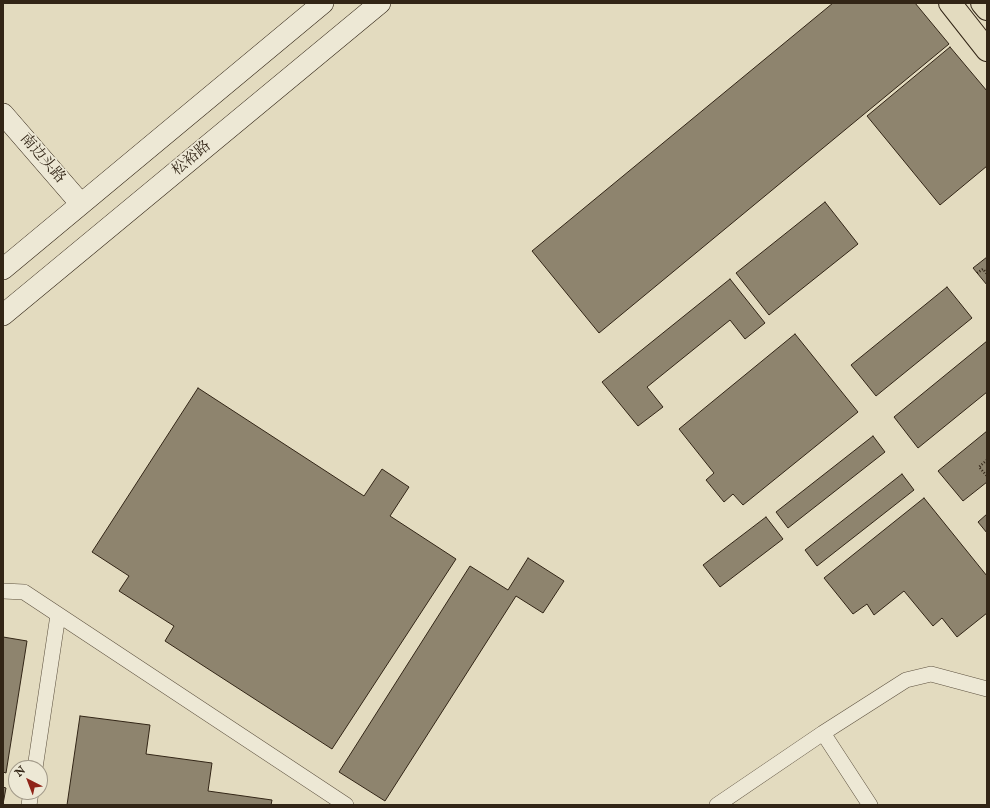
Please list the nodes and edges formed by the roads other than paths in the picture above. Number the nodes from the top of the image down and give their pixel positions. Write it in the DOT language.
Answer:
graph roads {
  1 [pos="323,3"];
  2 [pos="380,3"];
  3 [pos="950,3"];
  4 [pos="982,3"];
  5 [pos="987,9"];
  6 [pos="987,50"];
  7 [pos="3,114"];
  8 [pos="81,204"];
  9 [pos="3,269"];
  10 [pos="3,315"];
  11 [pos="3,590"];
  12 [pos="58,614"];
  13 [pos="987,689"];
  14 [pos="823,733"];
  15 [pos="36,760"];
  16 [pos="346,805"];
  17 [pos="717,805"];
  18 [pos="870,805"];
  1 -- 8 [label="street"];
  2 -- 10 [label="street, 松裕路"];
  3 -- 6 [label="main road"];
  4 -- 5 [label="main road"];
  7 -- 8 [label="street, 南边头路"];
  8 -- 9 [label="street"];
  11 -- 12 [label="street"];
  12 -- 15 [label="street"];
  12 -- 16 [label="street"];
  13 -- 14 [label="street"];
  14 -- 17 [label="street"];
  14 -- 18 [label="street"];
}
